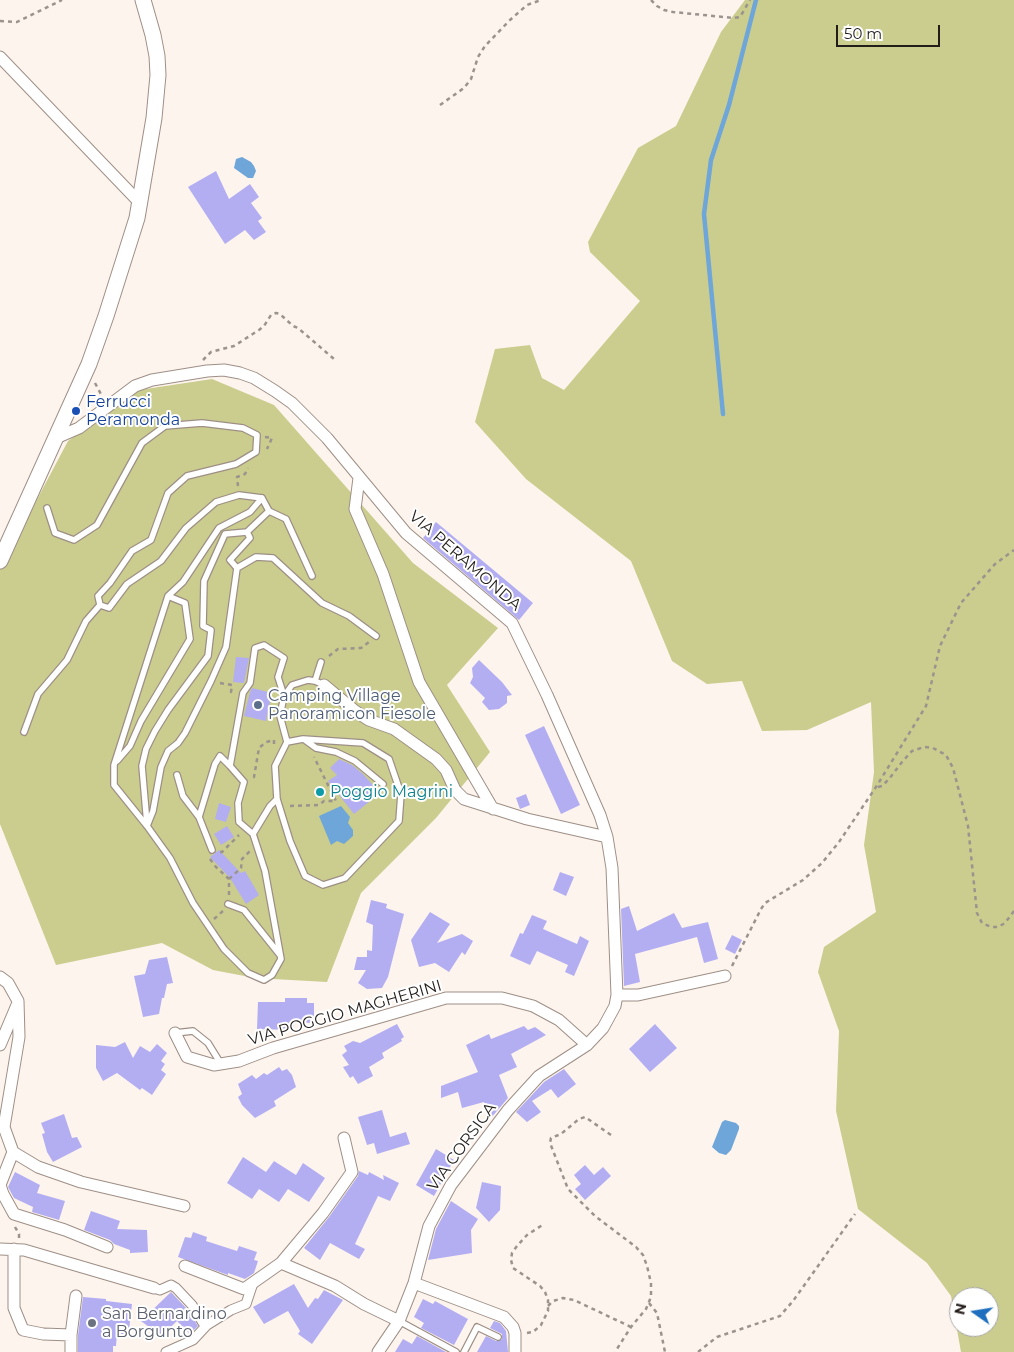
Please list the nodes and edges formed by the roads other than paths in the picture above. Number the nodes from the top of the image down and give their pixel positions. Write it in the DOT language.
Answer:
graph roads {
  1 [pos="143,0"];
  2 [pos="0,57"];
  3 [pos="140,203"];
  4 [pos="56,438"];
  5 [pos="359,478"];
  6 [pos="262,498"];
  7 [pos="47,508"];
  8 [pos="268,511"];
  9 [pos="247,532"];
  10 [pos="0,561"];
  11 [pos="237,568"];
  12 [pos="312,576"];
  13 [pos="168,596"];
  14 [pos="100,605"];
  15 [pos="376,636"];
  16 [pos="321,662"];
  17 [pos="320,683"];
  18 [pos="284,696"];
  19 [pos="24,732"];
  20 [pos="303,739"];
  21 [pos="287,742"];
  22 [pos="114,765"];
  23 [pos="230,766"];
  24 [pos="177,775"];
  25 [pos="383,784"];
  26 [pos="277,799"];
  27 [pos="494,809"];
  28 [pos="199,817"];
  29 [pos="147,826"];
  30 [pos="253,834"];
  31 [pos="607,837"];
  32 [pos="212,850"];
  33 [pos="228,904"];
  34 [pos="281,957"];
  35 [pos="0,976"];
  36 [pos="725,976"];
  37 [pos="617,995"];
  38 [pos="18,1001"];
  39 [pos="175,1033"];
  40 [pos="0,1045"];
  41 [pos="586,1045"];
  42 [pos="221,1064"];
  43 [pos="344,1138"];
  44 [pos="13,1152"];
  45 [pos="184,1206"];
  46 [pos="107,1247"];
  47 [pos="0,1249"];
  48 [pos="14,1250"];
  49 [pos="281,1263"];
  50 [pos="185,1266"];
  51 [pos="253,1282"];
  52 [pos="414,1282"];
  53 [pos="154,1288"];
  54 [pos="76,1296"];
  55 [pos="398,1321"];
  56 [pos="205,1326"];
  57 [pos="71,1335"];
  58 [pos="498,1337"];
  59 [pos="71,1352"];
  60 [pos="166,1352"];
  61 [pos="378,1352"];
  62 [pos="456,1352"];
  63 [pos="464,1352"];
  64 [pos="516,1352"];
  1 -- 3 [label="main road"];
  2 -- 3 [label="street"];
  3 -- 4 [label="main road"];
  4 -- 5 [label="street, VIA PERAMONDA"];
  4 -- 10 [label="main road"];
  5 -- 27 [label="street"];
  5 -- 31 [label="street, VIA PERAMONDA"];
  6 -- 8 [label="lane"];
  6 -- 13 [label="lane"];
  6 -- 14 [label="lane"];
  7 -- 14 [label="lane"];
  8 -- 9 [label="lane"];
  8 -- 12 [label="lane"];
  9 -- 11 [label="lane"];
  9 -- 29 [label="lane"];
  11 -- 15 [label="lane"];
  11 -- 29 [label="lane"];
  13 -- 22 [label="lane"];
  13 -- 22 [label="lane"];
  14 -- 19 [label="lane"];
  16 -- 17 [label="lane"];
  17 -- 18 [label="lane"];
  17 -- 27 [label="street"];
  18 -- 21 [label="lane"];
  18 -- 23 [label="lane"];
  20 -- 21 [label="lane"];
  20 -- 25 [label="lane"];
  20 -- 26 [label="lane"];
  21 -- 26 [label="lane"];
  22 -- 29 [label="lane"];
  23 -- 28 [label="lane"];
  23 -- 30 [label="lane"];
  24 -- 28 [label="lane"];
  26 -- 30 [label="lane"];
  27 -- 31 [label="street"];
  28 -- 32 [label="lane"];
  29 -- 34 [label="lane"];
  30 -- 34 [label="lane"];
  31 -- 37 [label="street, VIA PERAMONDA"];
  33 -- 34 [label="lane"];
  35 -- 38 [label="street"];
  36 -- 37 [label="street"];
  37 -- 41 [label="street, VIA CORSICA"];
  38 -- 40 [label="street"];
  38 -- 44 [label="street"];
  39 -- 42 [label="lane"];
  39 -- 42 [label="street, VIA POGGIO MAGHERINI"];
  41 -- 42 [label="street, VIA POGGIO MAGHERINI"];
  41 -- 52 [label="street, VIA CORSICA"];
  43 -- 49 [label="street"];
  44 -- 45 [label="street"];
  44 -- 46 [label="street"];
  47 -- 48 [label="street"];
  48 -- 53 [label="street"];
  48 -- 57 [label="street"];
  49 -- 51 [label="street"];
  49 -- 55 [label="street"];
  50 -- 51 [label="street"];
  51 -- 56 [label="street"];
  52 -- 55 [label="street, VIA CORSICA"];
  52 -- 64 [label="street"];
  53 -- 56 [label="street"];
  54 -- 57 [label="street"];
  55 -- 61 [label="street, VIA CORSICA"];
  55 -- 62 [label="lane"];
  56 -- 60 [label="street"];
  57 -- 59 [label="street"];
  58 -- 63 [label="lane"];
}
